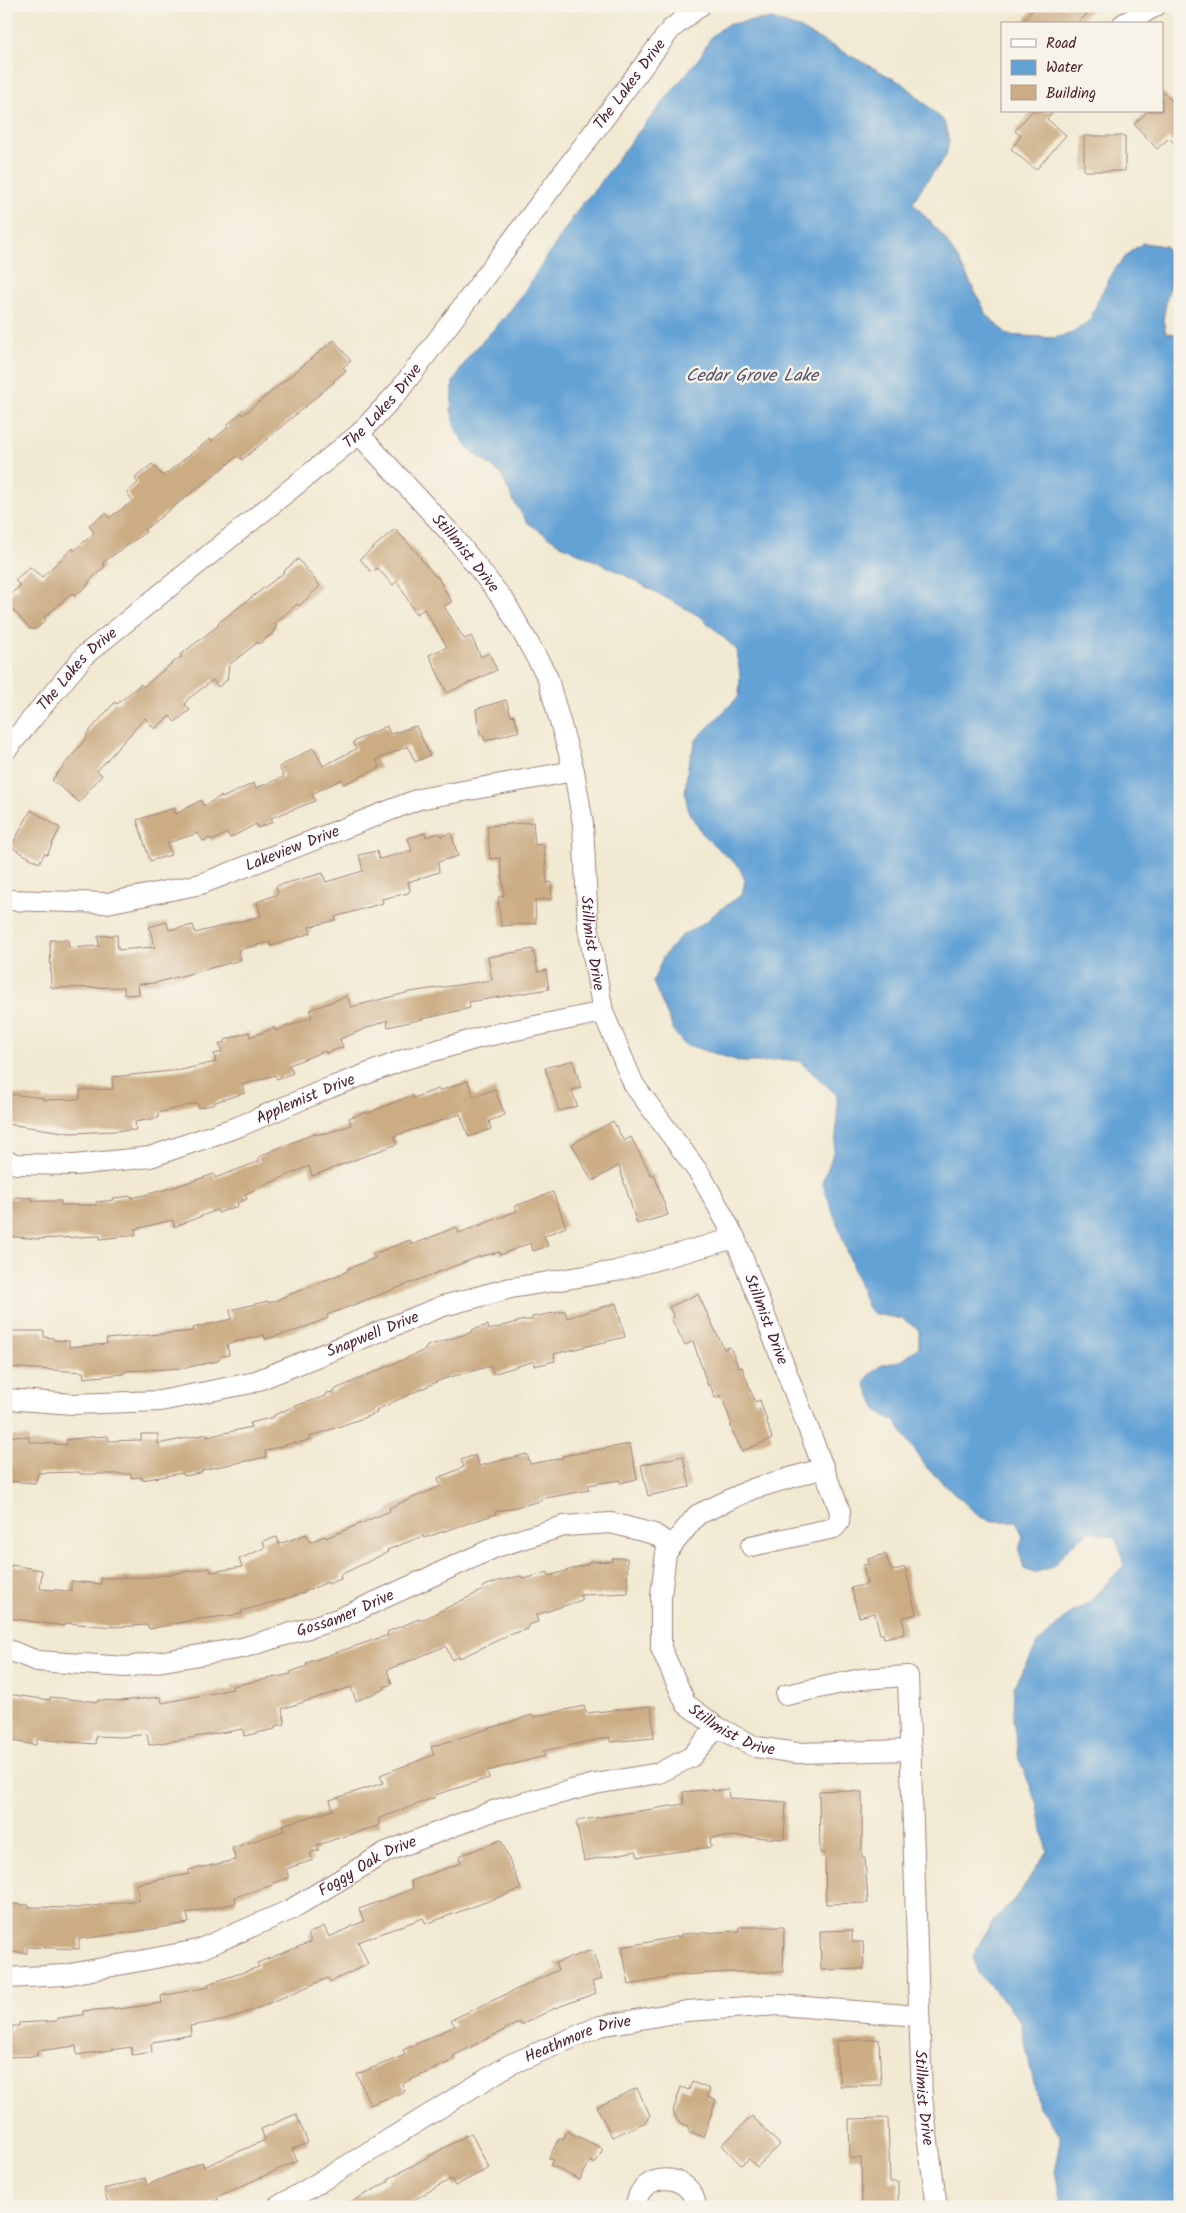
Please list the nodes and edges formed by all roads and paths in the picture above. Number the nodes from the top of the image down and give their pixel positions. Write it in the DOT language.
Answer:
graph roads {
  1 [pos="700,6"];
  2 [pos="1156,6"];
  3 [pos="1127,22"];
  4 [pos="359,434"];
  5 [pos="6,750"];
  6 [pos="574,771"];
  7 [pos="6,900"];
  8 [pos="603,1012"];
  9 [pos="6,1161"];
  10 [pos="735,1238"];
  11 [pos="6,1399"];
  12 [pos="824,1468"];
  13 [pos="672,1546"];
  14 [pos="751,1546"];
  15 [pos="6,1649"];
  16 [pos="786,1695"];
  17 [pos="717,1727"];
  18 [pos="911,1750"];
  19 [pos="6,1978"];
  20 [pos="919,2016"];
  21 [pos="277,2207"];
  22 [pos="636,2207"];
  23 [pos="696,2207"];
  24 [pos="937,2207"];
  1 -- 4 [label="street, The Lakes Drive"];
  2 -- 3 [label="street"];
  4 -- 5 [label="street, The Lakes Drive"];
  4 -- 6 [label="street, Stillmist Drive"];
  6 -- 7 [label="street, Lakeview Drive"];
  6 -- 8 [label="street, Stillmist Drive"];
  8 -- 9 [label="street, Applemist Drive"];
  8 -- 10 [label="street, Stillmist Drive"];
  10 -- 11 [label="street, Snapwell Drive"];
  10 -- 12 [label="street, Stillmist Drive"];
  12 -- 13 [label="street, Stillmist Drive"];
  12 -- 14 [label="street, Stillmist Drive"];
  13 -- 15 [label="street, Gossamer Drive"];
  13 -- 17 [label="street, Stillmist Drive"];
  16 -- 18 [label="street, Stillmist Drive"];
  17 -- 18 [label="street, Stillmist Drive"];
  17 -- 19 [label="street, Foggy Oak Drive"];
  18 -- 20 [label="street, Stillmist Drive"];
  20 -- 21 [label="street, Heathmore Drive"];
  20 -- 24 [label="street, Stillmist Drive"];
  22 -- 23 [label="street"];
}
